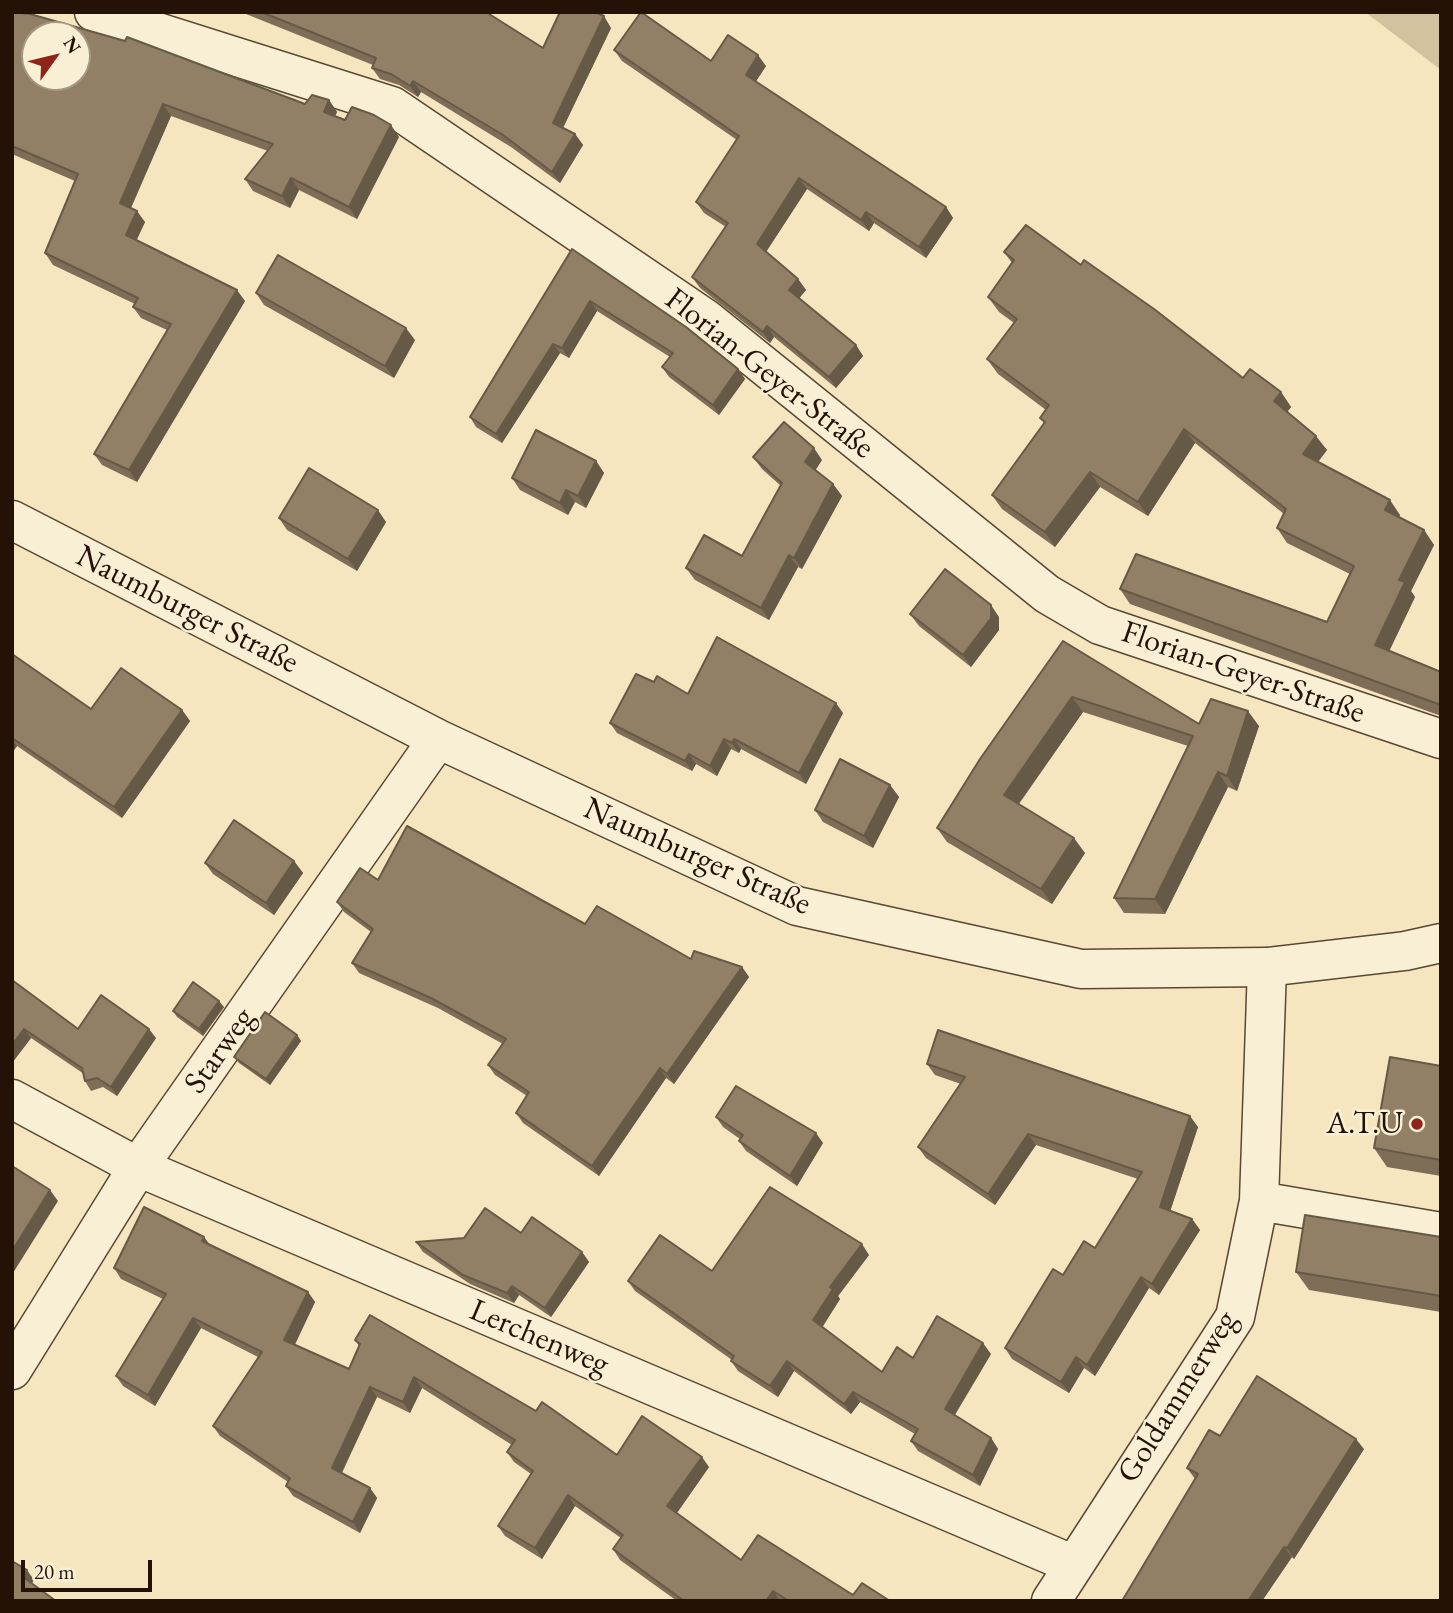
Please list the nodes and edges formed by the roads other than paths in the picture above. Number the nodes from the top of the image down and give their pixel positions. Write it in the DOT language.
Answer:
graph roads {
  1 [pos="94,12"];
  2 [pos="12,520"];
  3 [pos="438,739"];
  4 [pos="1441,739"];
  5 [pos="1441,943"];
  6 [pos="1267,967"];
  7 [pos="12,1099"];
  8 [pos="138,1167"];
  9 [pos="1259,1200"];
  10 [pos="1441,1232"];
  11 [pos="12,1370"];
  12 [pos="1072,1564"];
  13 [pos="1051,1601"];
  1 -- 4 [label="street, Florian-Geyer-Straße"];
  2 -- 3 [label="street, Naumburger Straße"];
  3 -- 6 [label="street, Naumburger Straße"];
  3 -- 8 [label="street, Starweg"];
  5 -- 6 [label="street, Naumburger Straße"];
  6 -- 9 [label="street, Goldammerweg"];
  7 -- 8 [label="street, Lerchenweg"];
  8 -- 11 [label="street, Starweg"];
  8 -- 12 [label="street, Lerchenweg"];
  9 -- 10 [label="street"];
  9 -- 12 [label="street, Goldammerweg"];
  12 -- 13 [label="street, Goldammerweg"];
}
